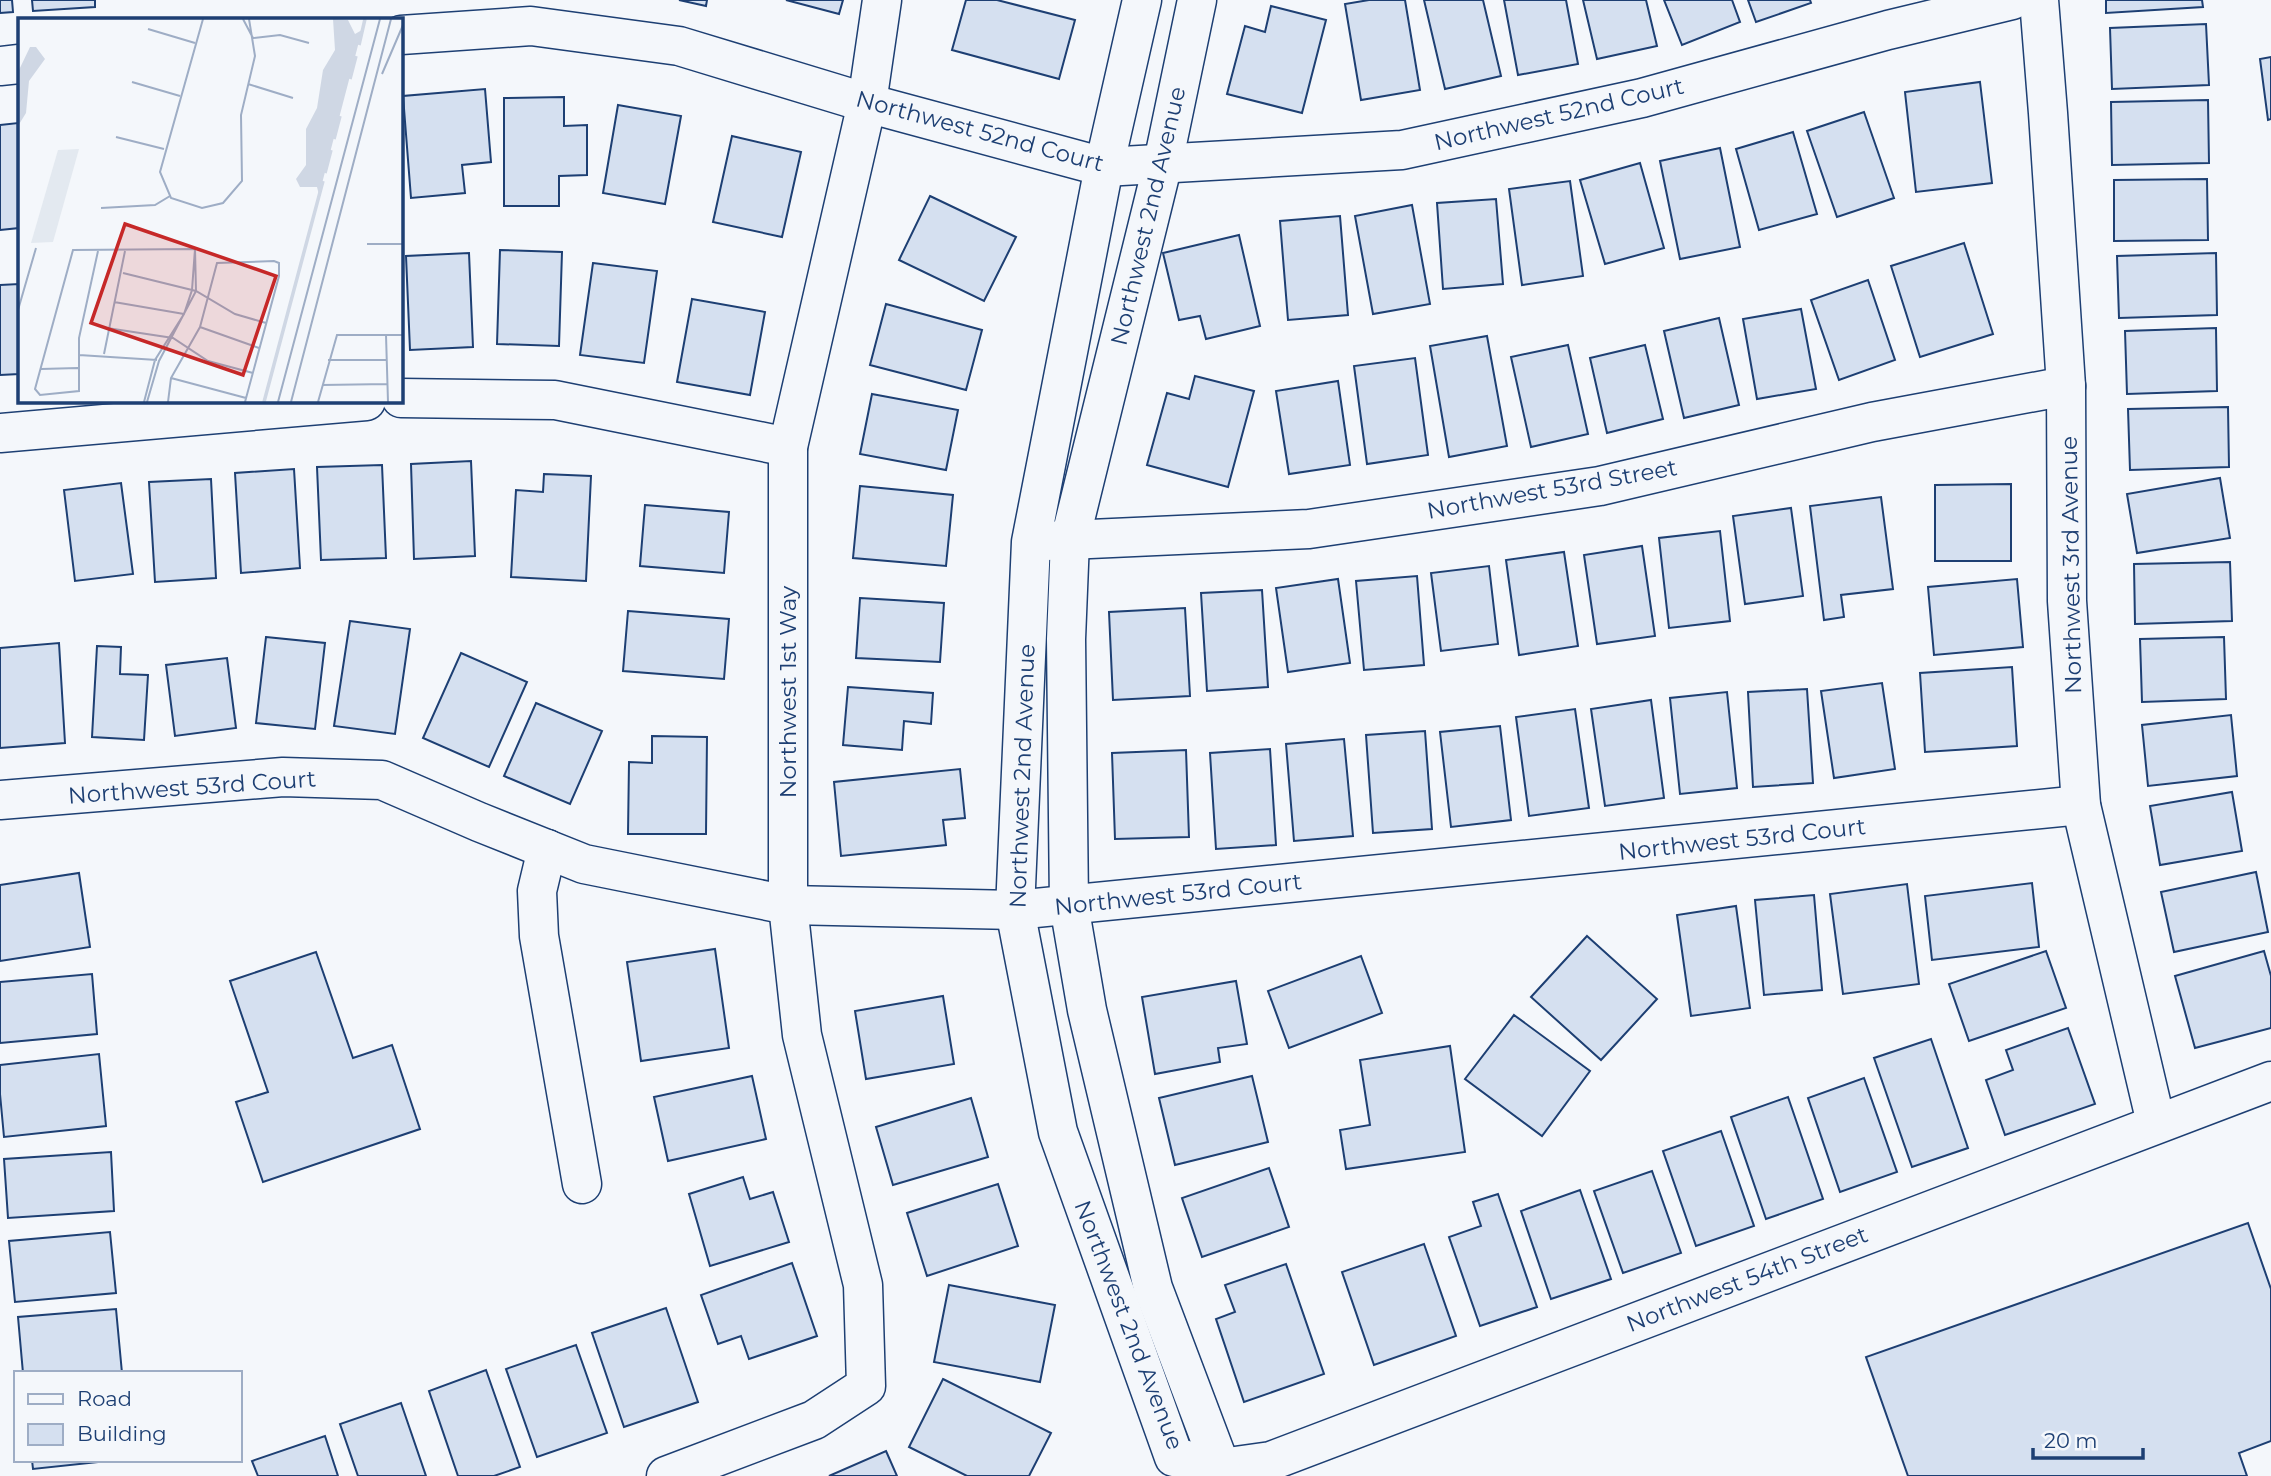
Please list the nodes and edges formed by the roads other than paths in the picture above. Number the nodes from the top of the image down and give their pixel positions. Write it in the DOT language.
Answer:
graph roads {
  1 [pos="882,0"];
  2 [pos="1142,0"];
  3 [pos="1197,0"];
  4 [pos="2012,0"];
  5 [pos="2039,0"];
  6 [pos="402,36"];
  7 [pos="18,64"];
  8 [pos="0,66"];
  9 [pos="867,103"];
  10 [pos="1163,163"];
  11 [pos="1104,167"];
  12 [pos="2066,387"];
  13 [pos="402,398"];
  14 [pos="355,402"];
  15 [pos="0,433"];
  16 [pos="788,447"];
  17 [pos="1070,540"];
  18 [pos="1031,542"];
  19 [pos="0,800"];
  20 [pos="2081,805"];
  21 [pos="547,849"];
  22 [pos="788,905"];
  23 [pos="1069,905"];
  24 [pos="1015,910"];
  25 [pos="2271,1081"];
  26 [pos="2156,1123"];
  27 [pos="582,1184"];
  28 [pos="1221,1468"];
  29 [pos="666,1476"];
  1 -- 9 [label="street, Northwest 1st Way"];
  2 -- 11 [label="street, Northwest 2nd Avenue"];
  3 -- 10 [label="street, Northwest 2nd Avenue"];
  4 -- 10 [label="street, Northwest 52nd Court"];
  5 -- 12 [label="street, Northwest 3rd Avenue"];
  6 -- 9 [label="street, Northwest 52nd Court"];
  7 -- 8 [label="street"];
  9 -- 11 [label="street, Northwest 52nd Court"];
  9 -- 16 [label="street, Northwest 1st Way"];
  10 -- 11 [label="street, Northwest 52nd Court"];
  10 -- 17 [label="street, Northwest 2nd Avenue"];
  11 -- 18 [label="street, Northwest 2nd Avenue"];
  12 -- 17 [label="street, Northwest 53rd Street"];
  12 -- 20 [label="street, Northwest 3rd Avenue"];
  13 -- 16 [label="street"];
  14 -- 15 [label="street"];
  16 -- 22 [label="street, Northwest 1st Way"];
  17 -- 18 [label="street, Northwest 53rd Street"];
  17 -- 23 [label="street, Northwest 2nd Avenue"];
  18 -- 24 [label="street, Northwest 2nd Avenue"];
  19 -- 21 [label="street, Northwest 53rd Court"];
  20 -- 23 [label="street, Northwest 53rd Court"];
  20 -- 26 [label="street, Northwest 3rd Avenue"];
  21 -- 22 [label="street, Northwest 53rd Court"];
  21 -- 27 [label="street"];
  22 -- 24 [label="street, Northwest 53rd Court"];
  22 -- 29 [label="street, Northwest 1st Way"];
  23 -- 24 [label="street, Northwest 53rd Court"];
  23 -- 28 [label="street, Northwest 2nd Avenue"];
  24 -- 28 [label="street, Northwest 2nd Avenue"];
  25 -- 26 [label="street, Northwest 54th Street"];
  26 -- 28 [label="street, Northwest 54th Street"];
}
